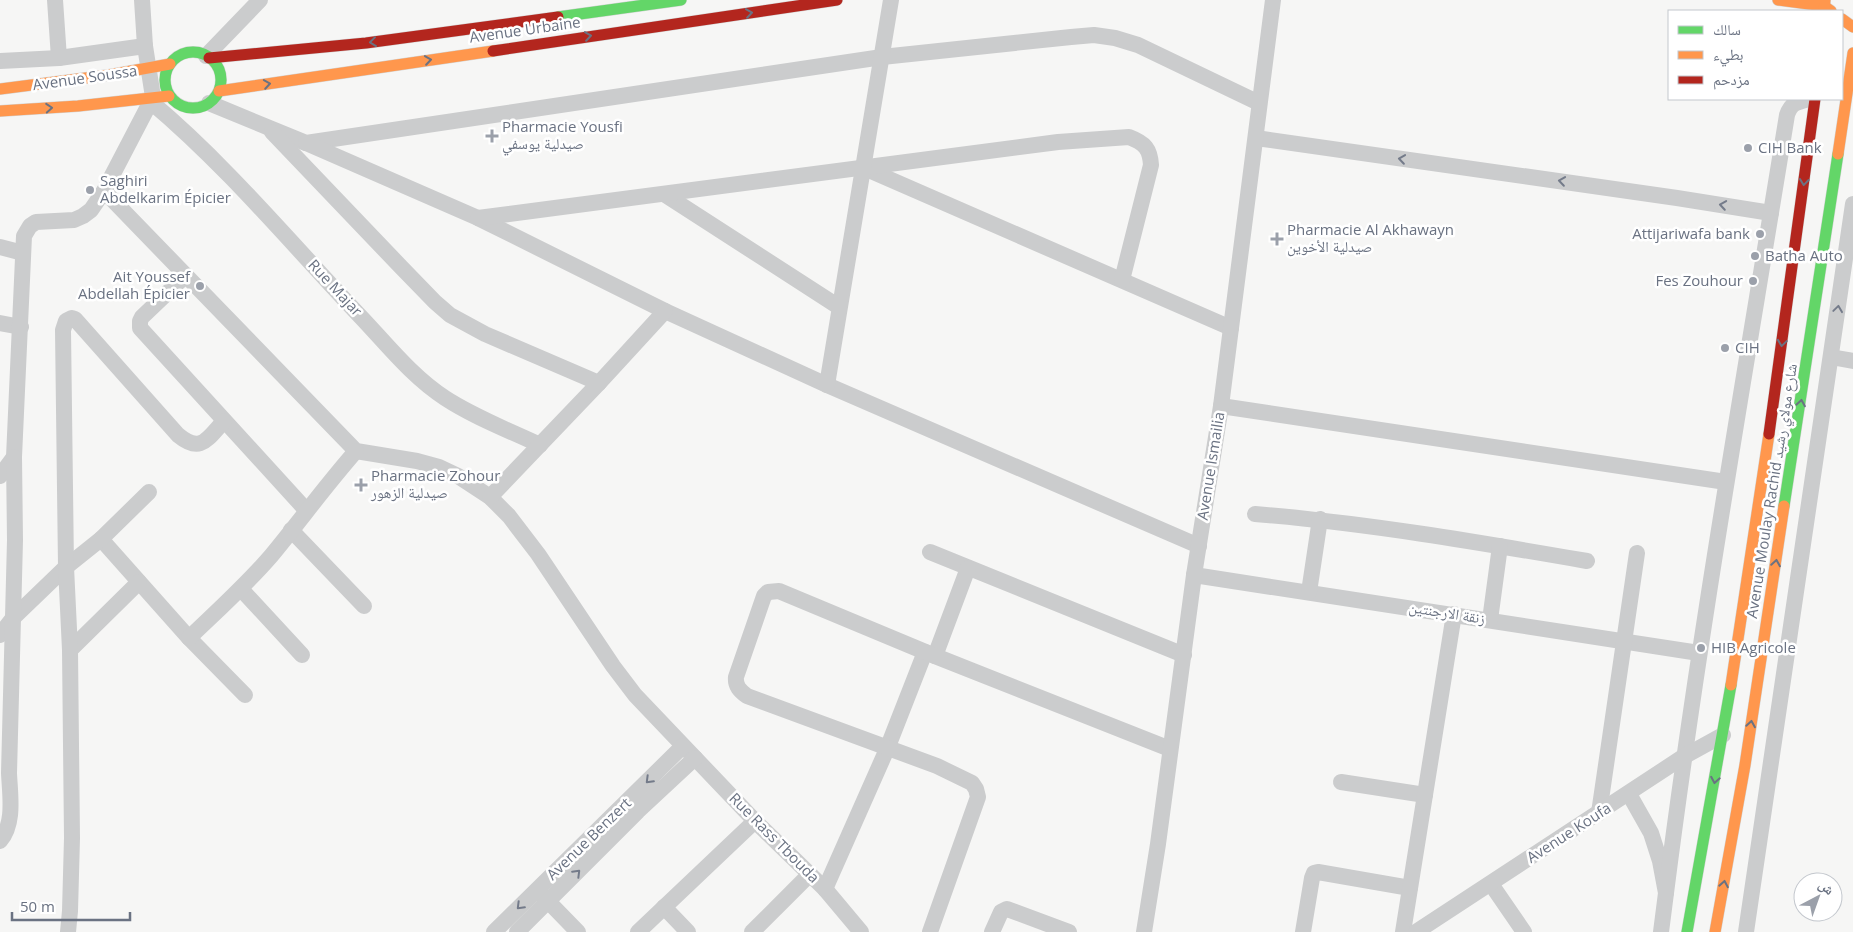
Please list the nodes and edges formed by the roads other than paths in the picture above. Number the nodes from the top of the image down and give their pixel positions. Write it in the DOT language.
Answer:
graph roads {
  1 [pos="55,0"];
  2 [pos="142,0"];
  3 [pos="260,0"];
  4 [pos="681,0"];
  5 [pos="837,0"];
  6 [pos="891,0"];
  7 [pos="1273,0"];
  8 [pos="1778,0"];
  9 [pos="1826,7"];
  10 [pos="145,46"];
  11 [pos="1853,53"];
  12 [pos="208,57"];
  13 [pos="882,57"];
  14 [pos="59,58"];
  15 [pos="0,61"];
  16 [pos="170,64"];
  17 [pos="148,69"];
  18 [pos="0,89"];
  19 [pos="214,97"];
  20 [pos="158,98"];
  21 [pos="1805,100"];
  22 [pos="1814,100"];
  23 [pos="1260,103"];
  24 [pos="1850,106"];
  25 [pos="0,111"];
  26 [pos="268,128"];
  27 [pos="1256,138"];
  28 [pos="306,143"];
  29 [pos="864,168"];
  30 [pos="104,191"];
  31 [pos="664,194"];
  32 [pos="1853,204"];
  33 [pos="1771,213"];
  34 [pos="478,218"];
  35 [pos="0,247"];
  36 [pos="23,253"];
  37 [pos="185,276"];
  38 [pos="1122,280"];
  39 [pos="839,307"];
  40 [pos="666,311"];
  41 [pos="0,323"];
  42 [pos="21,327"];
  43 [pos="1231,328"];
  44 [pos="1831,357"];
  45 [pos="1853,361"];
  46 [pos="599,383"];
  47 [pos="827,385"];
  48 [pos="1221,406"];
  49 [pos="224,421"];
  50 [pos="540,445"];
  51 [pos="9,446"];
  52 [pos="356,451"];
  53 [pos="0,476"];
  54 [pos="1726,482"];
  55 [pos="149,492"];
  56 [pos="490,497"];
  57 [pos="306,510"];
  58 [pos="1255,514"];
  59 [pos="1320,519"];
  60 [pos="291,530"];
  61 [pos="101,539"];
  62 [pos="1199,546"];
  63 [pos="1500,546"];
  64 [pos="930,552"];
  65 [pos="1637,553"];
  66 [pos="1587,561"];
  67 [pos="66,567"];
  68 [pos="968,568"];
  69 [pos="1194,575"];
  70 [pos="139,582"];
  71 [pos="241,589"];
  72 [pos="1309,592"];
  73 [pos="364,606"];
  74 [pos="1454,614"];
  75 [pos="13,618"];
  76 [pos="1490,620"];
  77 [pos="0,636"];
  78 [pos="189,638"];
  79 [pos="1624,641"];
  80 [pos="70,650"];
  81 [pos="1700,653"];
  82 [pos="930,654"];
  83 [pos="302,655"];
  84 [pos="1184,655"];
  85 [pos="245,695"];
  86 [pos="1723,734"];
  87 [pos="683,746"];
  88 [pos="887,749"];
  89 [pos="1170,749"];
  90 [pos="1683,757"];
  91 [pos="695,758"];
  92 [pos="1341,782"];
  93 [pos="1629,794"];
  94 [pos="1425,795"];
  95 [pos="1599,813"];
  96 [pos="755,821"];
  97 [pos="0,841"];
  98 [pos="810,874"];
  99 [pos="1491,884"];
  100 [pos="1410,888"];
  101 [pos="824,889"];
  102 [pos="1666,893"];
  103 [pos="542,895"];
  104 [pos="664,907"];
  105 [pos="68,932"];
  106 [pos="494,932"];
  107 [pos="517,932"];
  108 [pos="578,932"];
  109 [pos="638,932"];
  110 [pos="688,932"];
  111 [pos="752,932"];
  112 [pos="861,932"];
  113 [pos="930,932"];
  114 [pos="992,932"];
  115 [pos="1069,932"];
  116 [pos="1144,932"];
  117 [pos="1303,932"];
  118 [pos="1403,932"];
  119 [pos="1416,932"];
  120 [pos="1524,932"];
  121 [pos="1662,932"];
  122 [pos="1687,932"];
  123 [pos="1715,932"];
  124 [pos="1746,932"];
  1 -- 14 [label="street"];
  2 -- 10 [label="street"];
  3 -- 12 [label="street"];
  4 -- 12 [label="main road, Avenue Urbaine, one-way"];
  19 -- 5 [label="main road, Avenue Urbaine, one-way"];
  6 -- 13 [label="street"];
  7 -- 23 [label="street, Avenue Ismailia"];
  8 -- 9 [label="main road"];
  10 -- 14 [label="street, Avenue Soussa"];
  10 -- 17 [label="street"];
  11 -- 24 [label="main road, Avenue Moulay Rachid شارع مولاي رشيد"];
  12 -- 16 [label="main road"];
  12 -- 19 [label="main road"];
  13 -- 23 [label="street"];
  13 -- 28 [label="street"];
  13 -- 29 [label="street"];
  14 -- 15 [label="street, Avenue Soussa"];
  16 -- 17 [label="main road, Avenue Soussa"];
  16 -- 20 [label="main road"];
  17 -- 18 [label="main road, Avenue Soussa"];
  17 -- 20 [label="street"];
  19 -- 20 [label="main road"];
  19 -- 26 [label="street"];
  25 -- 20 [label="main road, Avenue Soussa, one-way"];
  20 -- 30 [label="street"];
  20 -- 50 [label="street, Rue Majar"];
  21 -- 33 [label="street"];
  22 -- 86 [label="main road, Avenue Moulay Rachid شارع مولاي رشيد, one-way"];
  23 -- 27 [label="street, Avenue Ismailia"];
  123 -- 24 [label="main road, Avenue Moulay Rachid شارع مولاي رشيد, one-way"];
  26 -- 28 [label="street"];
  26 -- 46 [label="street"];
  33 -- 27 [label="street, one-way"];
  27 -- 43 [label="street, Avenue Ismailia"];
  28 -- 34 [label="street"];
  29 -- 31 [label="street"];
  29 -- 38 [label="street"];
  29 -- 38 [label="street"];
  29 -- 39 [label="street"];
  30 -- 36 [label="street"];
  30 -- 37 [label="street"];
  31 -- 34 [label="street"];
  31 -- 39 [label="street"];
  44 -- 32 [label="street, one-way"];
  33 -- 54 [label="street"];
  34 -- 40 [label="street"];
  35 -- 36 [label="street"];
  36 -- 42 [label="street"];
  37 -- 49 [label="street"];
  37 -- 52 [label="street"];
  38 -- 43 [label="street"];
  39 -- 47 [label="street"];
  40 -- 46 [label="street"];
  40 -- 47 [label="street"];
  41 -- 42 [label="street"];
  42 -- 51 [label="street"];
  43 -- 48 [label="street, Avenue Ismailia"];
  44 -- 45 [label="street"];
  44 -- 124 [label="street"];
  46 -- 50 [label="street"];
  47 -- 62 [label="street"];
  48 -- 54 [label="street"];
  48 -- 62 [label="street, Avenue Ismailia"];
  49 -- 57 [label="street"];
  49 -- 67 [label="street"];
  50 -- 56 [label="street"];
  51 -- 53 [label="street"];
  51 -- 75 [label="street"];
  52 -- 56 [label="street, Rue Rass Tbouda"];
  52 -- 57 [label="street"];
  54 -- 81 [label="street"];
  55 -- 61 [label="street"];
  56 -- 87 [label="street, Rue Rass Tbouda"];
  57 -- 60 [label="street"];
  58 -- 59 [label="street"];
  59 -- 63 [label="street"];
  59 -- 72 [label="street"];
  60 -- 71 [label="street"];
  60 -- 73 [label="street"];
  61 -- 67 [label="street"];
  61 -- 70 [label="street"];
  62 -- 69 [label="street, Avenue Ismailia"];
  63 -- 66 [label="street"];
  63 -- 76 [label="street"];
  64 -- 68 [label="street"];
  65 -- 79 [label="street"];
  67 -- 75 [label="street"];
  67 -- 80 [label="street"];
  68 -- 82 [label="street"];
  68 -- 84 [label="street"];
  69 -- 72 [label="street, زنقة الارجنتين"];
  69 -- 84 [label="street, Avenue Ismailia"];
  70 -- 78 [label="street"];
  70 -- 80 [label="street"];
  71 -- 78 [label="street"];
  71 -- 83 [label="street"];
  72 -- 74 [label="street, زنقة الارجنتين"];
  74 -- 76 [label="street, زنقة الارجنتين"];
  74 -- 94 [label="street"];
  75 -- 77 [label="street"];
  75 -- 97 [label="street"];
  76 -- 79 [label="street, زنقة الارجنتين"];
  78 -- 85 [label="street"];
  79 -- 81 [label="street, زنقة الارجنتين"];
  79 -- 95 [label="street"];
  80 -- 105 [label="street"];
  81 -- 90 [label="street"];
  82 -- 88 [label="street"];
  82 -- 88 [label="street"];
  82 -- 89 [label="street"];
  84 -- 89 [label="street, Avenue Ismailia"];
  86 -- 90 [label="street, Avenue Koufa"];
  86 -- 122 [label="main road, Avenue Moulay Rachid شارع مولاي رشيد, one-way"];
  87 -- 91 [label="street, Rue Rass Tbouda"];
  87 -- 103 [label="street, Avenue Benzert, one-way"];
  88 -- 101 [label="street"];
  88 -- 113 [label="street"];
  89 -- 116 [label="street, Avenue Ismailia"];
  90 -- 93 [label="street, Avenue Koufa"];
  90 -- 102 [label="street"];
  91 -- 96 [label="street, Rue Rass Tbouda"];
  103 -- 91 [label="street, Avenue Benzert, one-way"];
  92 -- 94 [label="street"];
  93 -- 95 [label="street, Avenue Koufa"];
  93 -- 102 [label="street"];
  94 -- 100 [label="street"];
  95 -- 99 [label="street, Avenue Koufa"];
  96 -- 98 [label="street, Rue Rass Tbouda"];
  96 -- 104 [label="street"];
  98 -- 101 [label="street, Rue Rass Tbouda"];
  98 -- 111 [label="street"];
  99 -- 119 [label="street, Avenue Koufa"];
  99 -- 120 [label="street"];
  100 -- 117 [label="street"];
  100 -- 118 [label="street"];
  101 -- 112 [label="street, Rue Rass Tbouda"];
  102 -- 121 [label="street"];
  103 -- 106 [label="street, Avenue Benzert, one-way"];
  103 -- 107 [label="street, Avenue Benzert"];
  103 -- 108 [label="street"];
  104 -- 109 [label="street"];
  104 -- 110 [label="street"];
  114 -- 115 [label="street"];
}
